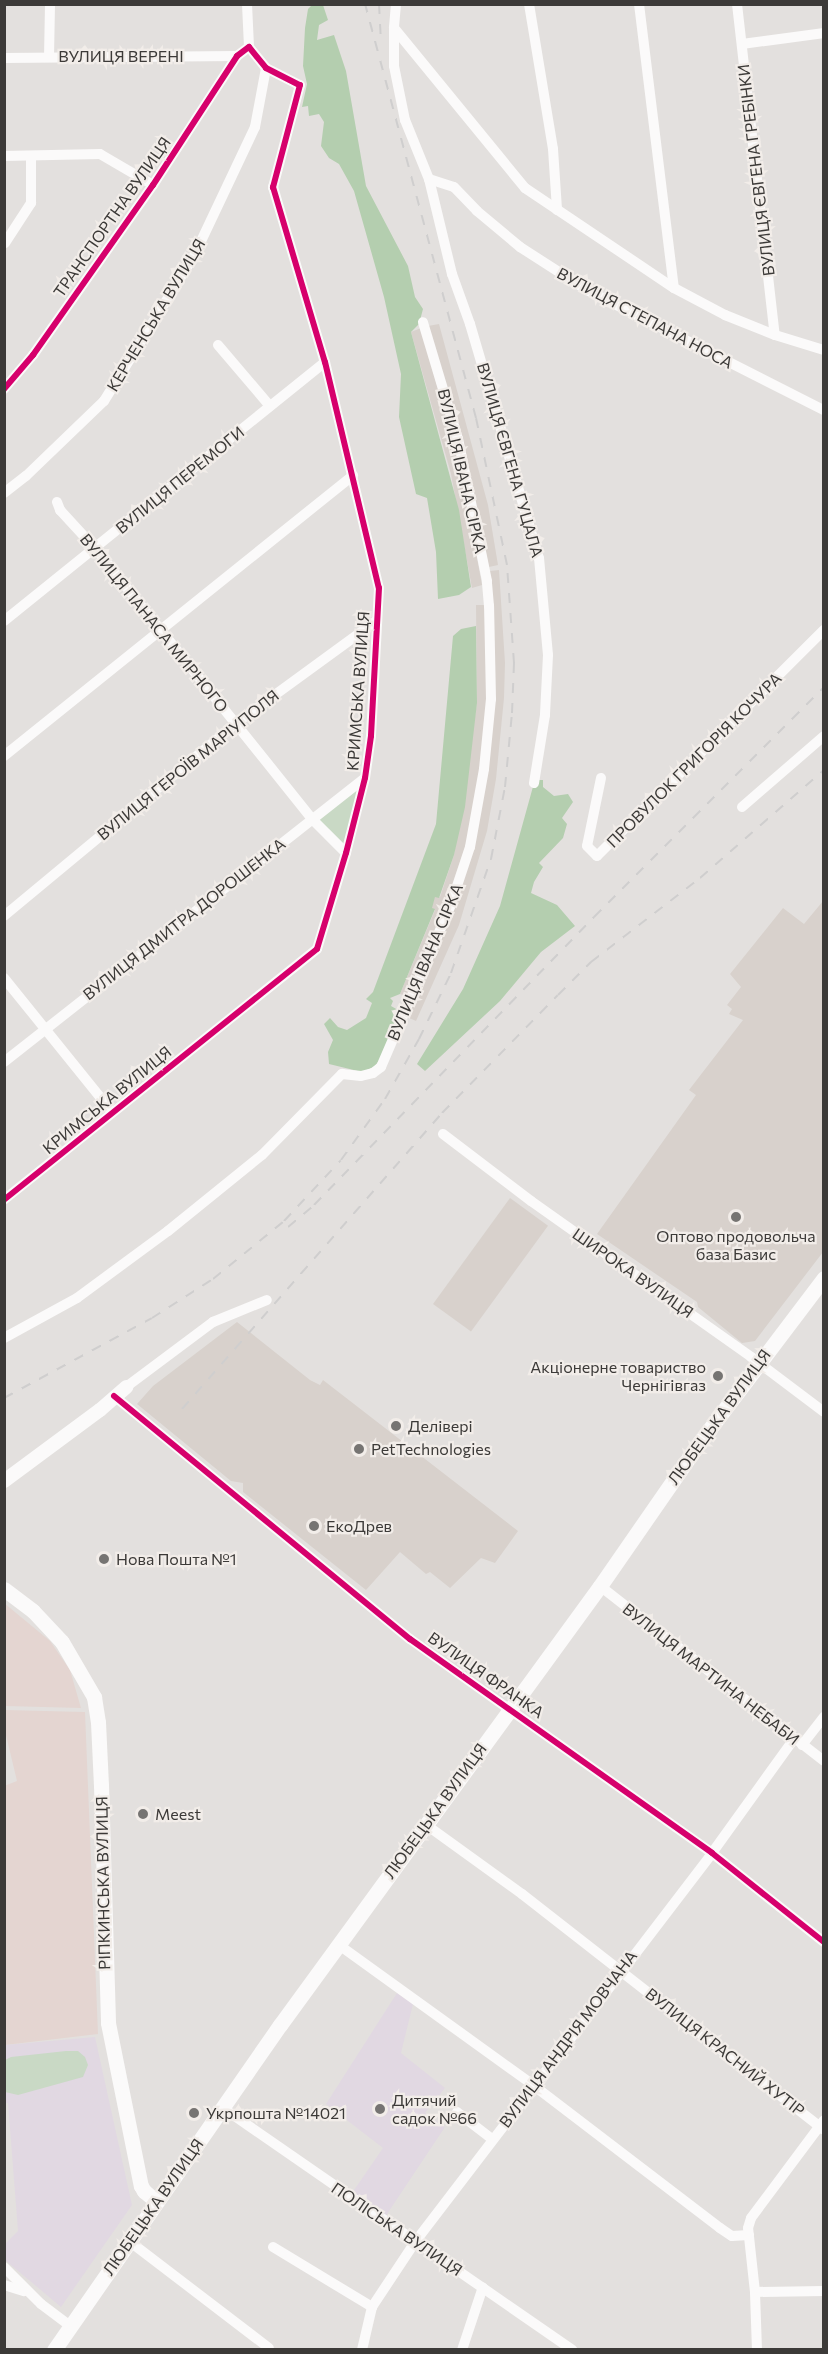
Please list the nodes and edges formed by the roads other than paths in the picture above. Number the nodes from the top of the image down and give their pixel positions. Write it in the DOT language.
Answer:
graph roads {
  1 [pos="50,4"];
  2 [pos="247,4"];
  3 [pos="396,4"];
  4 [pos="530,4"];
  5 [pos="639,4"];
  6 [pos="737,4"];
  7 [pos="394,28"];
  8 [pos="824,33"];
  9 [pos="742,44"];
  10 [pos="249,47"];
  11 [pos="237,56"];
  12 [pos="49,57"];
  13 [pos="4,58"];
  14 [pos="266,68"];
  15 [pos="4,156"];
  16 [pos="31,156"];
  17 [pos="429,179"];
  18 [pos="153,185"];
  19 [pos="557,210"];
  20 [pos="5,243"];
  21 [pos="674,288"];
  22 [pos="423,322"];
  23 [pos="775,335"];
  24 [pos="218,345"];
  25 [pos="824,350"];
  26 [pos="325,362"];
  27 [pos="4,389"];
  28 [pos="270,406"];
  29 [pos="824,410"];
  30 [pos="353,475"];
  31 [pos="4,493"];
  32 [pos="57,502"];
  33 [pos="95,548"];
  34 [pos="4,621"];
  35 [pos="376,621"];
  36 [pos="161,630"];
  37 [pos="824,630"];
  38 [pos="235,724"];
  39 [pos="824,736"];
  40 [pos="4,756"];
  41 [pos="365,778"];
  42 [pos="601,778"];
  43 [pos="534,783"];
  44 [pos="742,807"];
  45 [pos="311,818"];
  46 [pos="346,853"];
  47 [pos="4,916"];
  48 [pos="4,978"];
  49 [pos="45,1029"];
  50 [pos="4,1062"];
  51 [pos="112,1112"];
  52 [pos="443,1134"];
  53 [pos="4,1200"];
  54 [pos="824,1278"];
  55 [pos="267,1300"];
  56 [pos="4,1338"];
  57 [pos="758,1363"];
  58 [pos="126,1387"];
  59 [pos="114,1396"];
  60 [pos="824,1412"];
  61 [pos="4,1481"];
  62 [pos="600,1586"];
  63 [pos="4,1589"];
  64 [pos="508,1710"];
  65 [pos="824,1717"];
  66 [pos="798,1742"];
  67 [pos="824,1761"];
  68 [pos="425,1824"];
  69 [pos="712,1852"];
  70 [pos="824,1942"];
  71 [pos="339,1945"];
  72 [pos="621,1970"];
  73 [pos="533,2085"];
  74 [pos="223,2108"];
  75 [pos="457,2112"];
  76 [pos="822,2125"];
  77 [pos="492,2139"];
  78 [pos="156,2201"];
  79 [pos="749,2235"];
  80 [pos="129,2241"];
  81 [pos="416,2242"];
  82 [pos="273,2247"];
  83 [pos="4,2267"];
  84 [pos="4,2285"];
  85 [pos="483,2287"];
  86 [pos="824,2291"];
  87 [pos="29,2292"];
  88 [pos="755,2292"];
  89 [pos="372,2307"];
  90 [pos="69,2325"];
  91 [pos="269,2348"];
  92 [pos="54,2349"];
  93 [pos="362,2349"];
  94 [pos="462,2349"];
  95 [pos="572,2349"];
  96 [pos="757,2349"];
  1 -- 12 [label="street"];
  2 -- 10 [label="street"];
  3 -- 7 [label="street"];
  4 -- 19 [label="street"];
  5 -- 21 [label="street"];
  6 -- 9 [label="street, ВУЛИЦЯ ЄВГЕНА ГРЕБІНКИ"];
  7 -- 17 [label="street"];
  7 -- 19 [label="street"];
  8 -- 9 [label="street"];
  9 -- 23 [label="street, ВУЛИЦЯ ЄВГЕНА ГРЕБІНКИ"];
  10 -- 11 [label="street"];
  10 -- 14 [label="street"];
  11 -- 12 [label="street, ВУЛИЦЯ ВЕРЕНІ"];
  11 -- 18 [label="street, ТРАНСПОРТНА ВУЛИЦЯ"];
  12 -- 13 [label="street, ВУЛИЦЯ ВЕРЕНІ"];
  14 -- 26 [label="street, КРИМСЬКА ВУЛИЦЯ"];
  14 -- 31 [label="street, КЕРЧЕНСЬКА ВУЛИЦЯ"];
  15 -- 16 [label="street"];
  16 -- 18 [label="street"];
  16 -- 20 [label="street"];
  17 -- 29 [label="street, ВУЛИЦЯ СТЕПАНА НОСА"];
  17 -- 43 [label="street, ВУЛИЦЯ ЄВГЕНА ГУЦАЛА"];
  18 -- 27 [label="street, ТРАНСПОРТНА ВУЛИЦЯ"];
  19 -- 21 [label="street"];
  21 -- 23 [label="street"];
  22 -- 56 [label="street, ВУЛИЦЯ ІВАНА СІРКА"];
  23 -- 25 [label="street"];
  24 -- 28 [label="street"];
  26 -- 28 [label="street, ВУЛИЦЯ ПЕРЕМОГИ"];
  26 -- 30 [label="street, КРИМСЬКА ВУЛИЦЯ"];
  28 -- 33 [label="street, ВУЛИЦЯ ПЕРЕМОГИ"];
  30 -- 35 [label="street, КРИМСЬКА ВУЛИЦЯ"];
  30 -- 36 [label="street"];
  32 -- 33 [label="street, ВУЛИЦЯ ПАНАСА МИРНОГО"];
  33 -- 34 [label="street, ВУЛИЦЯ ПЕРЕМОГИ"];
  33 -- 36 [label="street, ВУЛИЦЯ ПАНАСА МИРНОГО"];
  35 -- 38 [label="street, ВУЛИЦЯ ГЕРОЇВ МАРІУПОЛЯ"];
  35 -- 41 [label="street, КРИМСЬКА ВУЛИЦЯ"];
  36 -- 38 [label="street, ВУЛИЦЯ ПАНАСА МИРНОГО"];
  36 -- 40 [label="street"];
  37 -- 42 [label="street, ПРОВУЛОК ГРИГОРІЯ КОЧУРА"];
  38 -- 45 [label="street, ВУЛИЦЯ ПАНАСА МИРНОГО"];
  38 -- 47 [label="street, ВУЛИЦЯ ГЕРОЇВ МАРІУПОЛЯ"];
  39 -- 44 [label="street"];
  41 -- 45 [label="street, ВУЛИЦЯ ДМИТРА ДОРОШЕНКА"];
  41 -- 46 [label="street, КРИМСЬКА ВУЛИЦЯ"];
  45 -- 46 [label="street, ВУЛИЦЯ ПАНАСА МИРНОГО"];
  45 -- 49 [label="street, ВУЛИЦЯ ДМИТРА ДОРОШЕНКА"];
  46 -- 51 [label="street, КРИМСЬКА ВУЛИЦЯ"];
  48 -- 49 [label="street"];
  49 -- 50 [label="street, ВУЛИЦЯ ДМИТРА ДОРОШЕНКА"];
  49 -- 51 [label="street"];
  51 -- 53 [label="street, КРИМСЬКА ВУЛИЦЯ"];
  52 -- 57 [label="street, ШИРОКА ВУЛИЦЯ"];
  54 -- 57 [label="main road, ЛЮБЕЦЬКА ВУЛИЦЯ"];
  55 -- 58 [label="street"];
  57 -- 60 [label="street, ШИРОКА ВУЛИЦЯ"];
  57 -- 62 [label="main road, ЛЮБЕЦЬКА ВУЛИЦЯ"];
  58 -- 59 [label="street"];
  59 -- 61 [label="street"];
  59 -- 64 [label="street, ВУЛИЦЯ ФРАНКА"];
  62 -- 64 [label="main road, ЛЮБЕЦЬКА ВУЛИЦЯ"];
  62 -- 66 [label="street, ВУЛИЦЯ МАРТИНА НЕБАБИ"];
  63 -- 78 [label="main road, РІПКИНСЬКА ВУЛИЦЯ"];
  64 -- 68 [label="main road, ЛЮБЕЦЬКА ВУЛИЦЯ"];
  64 -- 69 [label="street, ВУЛИЦЯ ФРАНКА"];
  65 -- 66 [label="street, ВУЛИЦЯ АНДРІЯ МОВЧАНА"];
  66 -- 67 [label="street, ВУЛИЦЯ МАРТИНА НЕБАБИ"];
  66 -- 69 [label="street, ВУЛИЦЯ АНДРІЯ МОВЧАНА"];
  68 -- 71 [label="main road, ЛЮБЕЦЬКА ВУЛИЦЯ"];
  68 -- 72 [label="street, ВУЛИЦЯ КРАСНИЙ ХУТІР"];
  69 -- 70 [label="street, ВУЛИЦЯ ФРАНКА"];
  69 -- 72 [label="street, ВУЛИЦЯ АНДРІЯ МОВЧАНА"];
  71 -- 73 [label="street"];
  71 -- 74 [label="main road, ЛЮБЕЦЬКА ВУЛИЦЯ"];
  72 -- 73 [label="street, ВУЛИЦЯ АНДРІЯ МОВЧАНА"];
  72 -- 76 [label="street, ВУЛИЦЯ КРАСНИЙ ХУТІР"];
  73 -- 77 [label="street, ВУЛИЦЯ АНДРІЯ МОВЧАНА"];
  73 -- 79 [label="street"];
  74 -- 78 [label="main road, ЛЮБЕЦЬКА ВУЛИЦЯ"];
  74 -- 81 [label="street, ПОЛІСЬКА ВУЛИЦЯ"];
  75 -- 77 [label="street"];
  76 -- 79 [label="street"];
  77 -- 81 [label="street, ВУЛИЦЯ АНДРІЯ МОВЧАНА"];
  78 -- 80 [label="main road, ЛЮБЕЦЬКА ВУЛИЦЯ"];
  79 -- 88 [label="street"];
  80 -- 90 [label="main road, ЛЮБЕЦЬКА ВУЛИЦЯ"];
  80 -- 91 [label="street"];
  81 -- 85 [label="street, ПОЛІСЬКА ВУЛИЦЯ"];
  81 -- 89 [label="street, ВУЛИЦЯ АНДРІЯ МОВЧАНА"];
  82 -- 89 [label="street"];
  83 -- 87 [label="street"];
  84 -- 87 [label="street"];
  85 -- 94 [label="street"];
  85 -- 95 [label="street, ПОЛІСЬКА ВУЛИЦЯ"];
  86 -- 88 [label="street"];
  87 -- 90 [label="street"];
  88 -- 96 [label="street"];
  89 -- 93 [label="street, ВУЛИЦЯ АНДРІЯ МОВЧАНА"];
  90 -- 92 [label="main road, ЛЮБЕЦЬКА ВУЛИЦЯ"];
}
